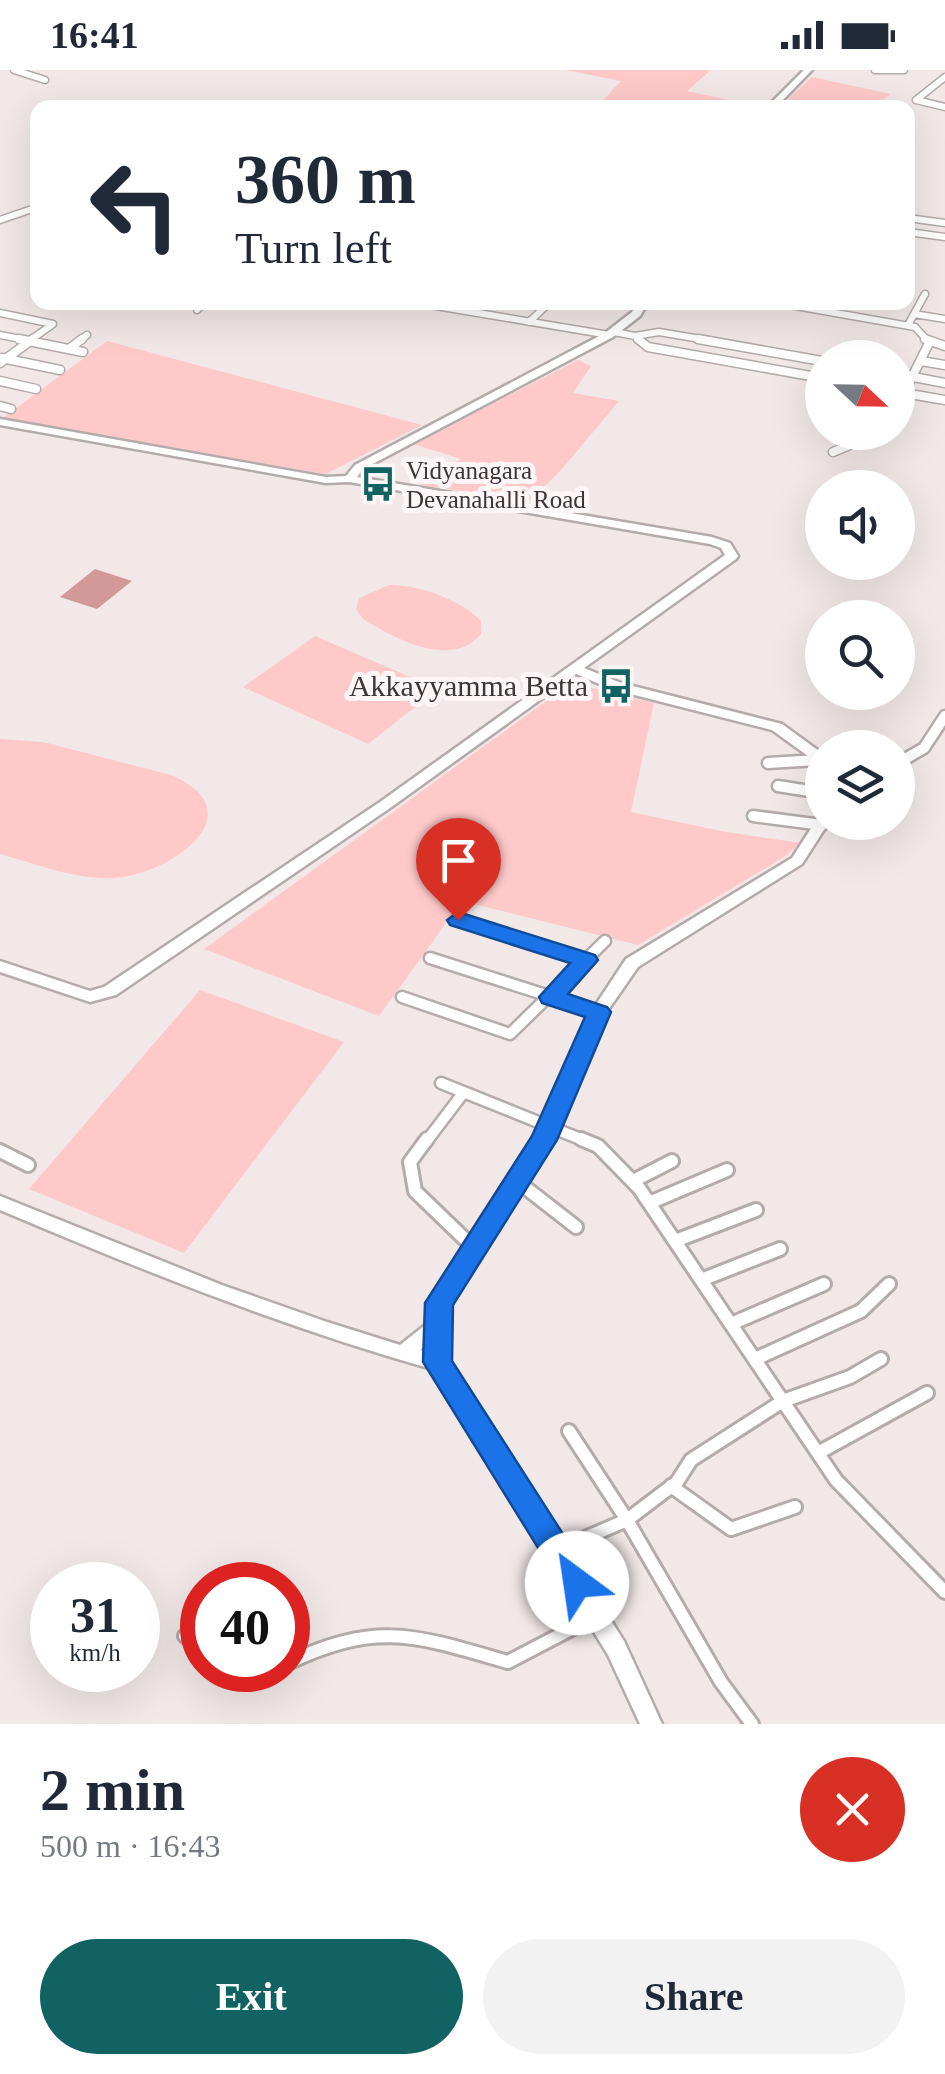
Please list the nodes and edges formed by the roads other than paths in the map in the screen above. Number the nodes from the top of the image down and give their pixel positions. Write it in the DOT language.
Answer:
graph roads {
  1 [pos="14,70"];
  2 [pos="808,70"];
  3 [pos="875,70"];
  4 [pos="904,70"];
  5 [pos="943,76"];
  6 [pos="45,80"];
  7 [pos="778,100"];
  8 [pos="944,106"];
  9 [pos="30,206"];
  10 [pos="0,216"];
  11 [pos="915,219"];
  12 [pos="945,223"];
  13 [pos="915,233"];
  14 [pos="945,237"];
  15 [pos="925,294"];
  16 [pos="459,310"];
  17 [pos="542,310"];
  18 [pos="635,310"];
  19 [pos="821,310"];
  20 [pos="0,313"];
  21 [pos="914,314"];
  22 [pos="945,319"];
  23 [pos="529,322"];
  24 [pos="908,325"];
  25 [pos="612,334"];
  26 [pos="0,335"];
  27 [pos="87,335"];
  28 [pos="635,336"];
  29 [pos="30,341"];
  30 [pos="929,343"];
  31 [pos="945,346"];
  32 [pos="69,349"];
  33 [pos="83,352"];
  34 [pos="805,358"];
  35 [pos="2,360"];
  36 [pos="921,361"];
  37 [pos="945,365"];
  38 [pos="60,370"];
  39 [pos="915,372"];
  40 [pos="805,375"];
  41 [pos="915,378"];
  42 [pos="0,381"];
  43 [pos="945,383"];
  44 [pos="36,389"];
  45 [pos="915,395"];
  46 [pos="945,400"];
  47 [pos="0,406"];
  48 [pos="11,409"];
  49 [pos="0,422"];
  50 [pos="838,450"];
  51 [pos="833,452"];
  52 [pos="349,479"];
  53 [pos="575,670"];
  54 [pos="945,716"];
  55 [pos="805,751"];
  56 [pos="915,755"];
  57 [pos="768,763"];
  58 [pos="805,764"];
  59 [pos="778,786"];
  60 [pos="805,790"];
  61 [pos="753,816"];
  62 [pos="805,822"];
  63 [pos="811,840"];
  64 [pos="458,920"];
  65 [pos="605,941"];
  66 [pos="430,958"];
  67 [pos="586,960"];
  68 [pos="0,966"];
  69 [pos="402,996"];
  70 [pos="551,997"];
  71 [pos="599,1012"];
  72 [pos="442,1083"];
  73 [pos="464,1092"];
  74 [pos="550,1124"];
  75 [pos="3,1157"];
  76 [pos="672,1161"];
  77 [pos="28,1166"];
  78 [pos="727,1170"];
  79 [pos="633,1181"];
  80 [pos="517,1182"];
  81 [pos="0,1203"];
  82 [pos="649,1203"];
  83 [pos="756,1210"];
  84 [pos="576,1226"];
  85 [pos="675,1241"];
  86 [pos="474,1248"];
  87 [pos="780,1249"];
  88 [pos="702,1280"];
  89 [pos="824,1284"];
  90 [pos="888,1284"];
  91 [pos="731,1324"];
  92 [pos="438,1326"];
  93 [pos="402,1354"];
  94 [pos="754,1359"];
  95 [pos="881,1359"];
  96 [pos="438,1362"];
  97 [pos="927,1393"];
  98 [pos="783,1401"];
  99 [pos="569,1431"];
  100 [pos="818,1454"];
  101 [pos="671,1486"];
  102 [pos="795,1508"];
  103 [pos="627,1520"];
  104 [pos="557,1550"];
  105 [pos="945,1592"];
  106 [pos="596,1616"];
  107 [pos="310,1651"];
  108 [pos="652,1724"];
  109 [pos="752,1724"];
  1 -- 6 [label="street"];
  2 -- 7 [label="main road"];
  3 -- 4 [label="street"];
  5 -- 8 [label="street"];
  9 -- 10 [label="street"];
  11 -- 12 [label="street"];
  13 -- 14 [label="street"];
  15 -- 21 [label="street"];
  16 -- 23 [label="street"];
  17 -- 23 [label="street"];
  18 -- 25 [label="main road"];
  19 -- 24 [label="street"];
  20 -- 29 [label="street"];
  21 -- 22 [label="street"];
  21 -- 24 [label="street"];
  23 -- 25 [label="street"];
  24 -- 30 [label="street"];
  25 -- 28 [label="street"];
  25 -- 52 [label="main road"];
  26 -- 29 [label="street"];
  27 -- 32 [label="street"];
  28 -- 34 [label="street"];
  28 -- 40 [label="street"];
  29 -- 32 [label="street"];
  29 -- 35 [label="street"];
  30 -- 31 [label="street"];
  30 -- 36 [label="street"];
  32 -- 33 [label="street"];
  35 -- 38 [label="street"];
  36 -- 37 [label="street"];
  36 -- 39 [label="street"];
  41 -- 43 [label="street"];
  42 -- 44 [label="street"];
  45 -- 46 [label="street"];
  47 -- 48 [label="street"];
  49 -- 52 [label="main road"];
  50 -- 51 [label="street"];
  52 -- 53 [label="main road"];
  53 -- 55 [label="main road"];
  53 -- 68 [label="main road"];
  54 -- 56 [label="street"];
  57 -- 58 [label="street"];
  59 -- 60 [label="street"];
  61 -- 62 [label="street"];
  63 -- 71 [label="main road"];
  64 -- 67 [label="street"];
  65 -- 67 [label="street"];
  66 -- 70 [label="street"];
  67 -- 70 [label="street"];
  69 -- 70 [label="street"];
  70 -- 71 [label="street"];
  71 -- 74 [label="main road"];
  72 -- 73 [label="street"];
  73 -- 74 [label="street"];
  73 -- 86 [label="street"];
  74 -- 79 [label="street"];
  74 -- 80 [label="main road"];
  75 -- 77 [label="street"];
  76 -- 79 [label="street"];
  78 -- 82 [label="street"];
  79 -- 82 [label="street"];
  80 -- 84 [label="street"];
  80 -- 86 [label="main road"];
  81 -- 93 [label="main road"];
  82 -- 85 [label="street"];
  83 -- 85 [label="street"];
  85 -- 88 [label="street"];
  86 -- 92 [label="main road"];
  87 -- 88 [label="street"];
  88 -- 91 [label="street"];
  89 -- 91 [label="street"];
  90 -- 94 [label="street"];
  91 -- 94 [label="street"];
  92 -- 93 [label="main road"];
  92 -- 96 [label="main road"];
  93 -- 96 [label="main road"];
  94 -- 98 [label="street"];
  95 -- 98 [label="street"];
  96 -- 104 [label="main road"];
  97 -- 100 [label="street"];
  98 -- 100 [label="street"];
  98 -- 101 [label="street"];
  99 -- 103 [label="street"];
  100 -- 105 [label="street"];
  101 -- 102 [label="street"];
  101 -- 103 [label="street"];
  103 -- 104 [label="street"];
  103 -- 109 [label="street"];
  104 -- 106 [label="main road"];
  106 -- 107 [label="street"];
  106 -- 108 [label="main road"];
}
